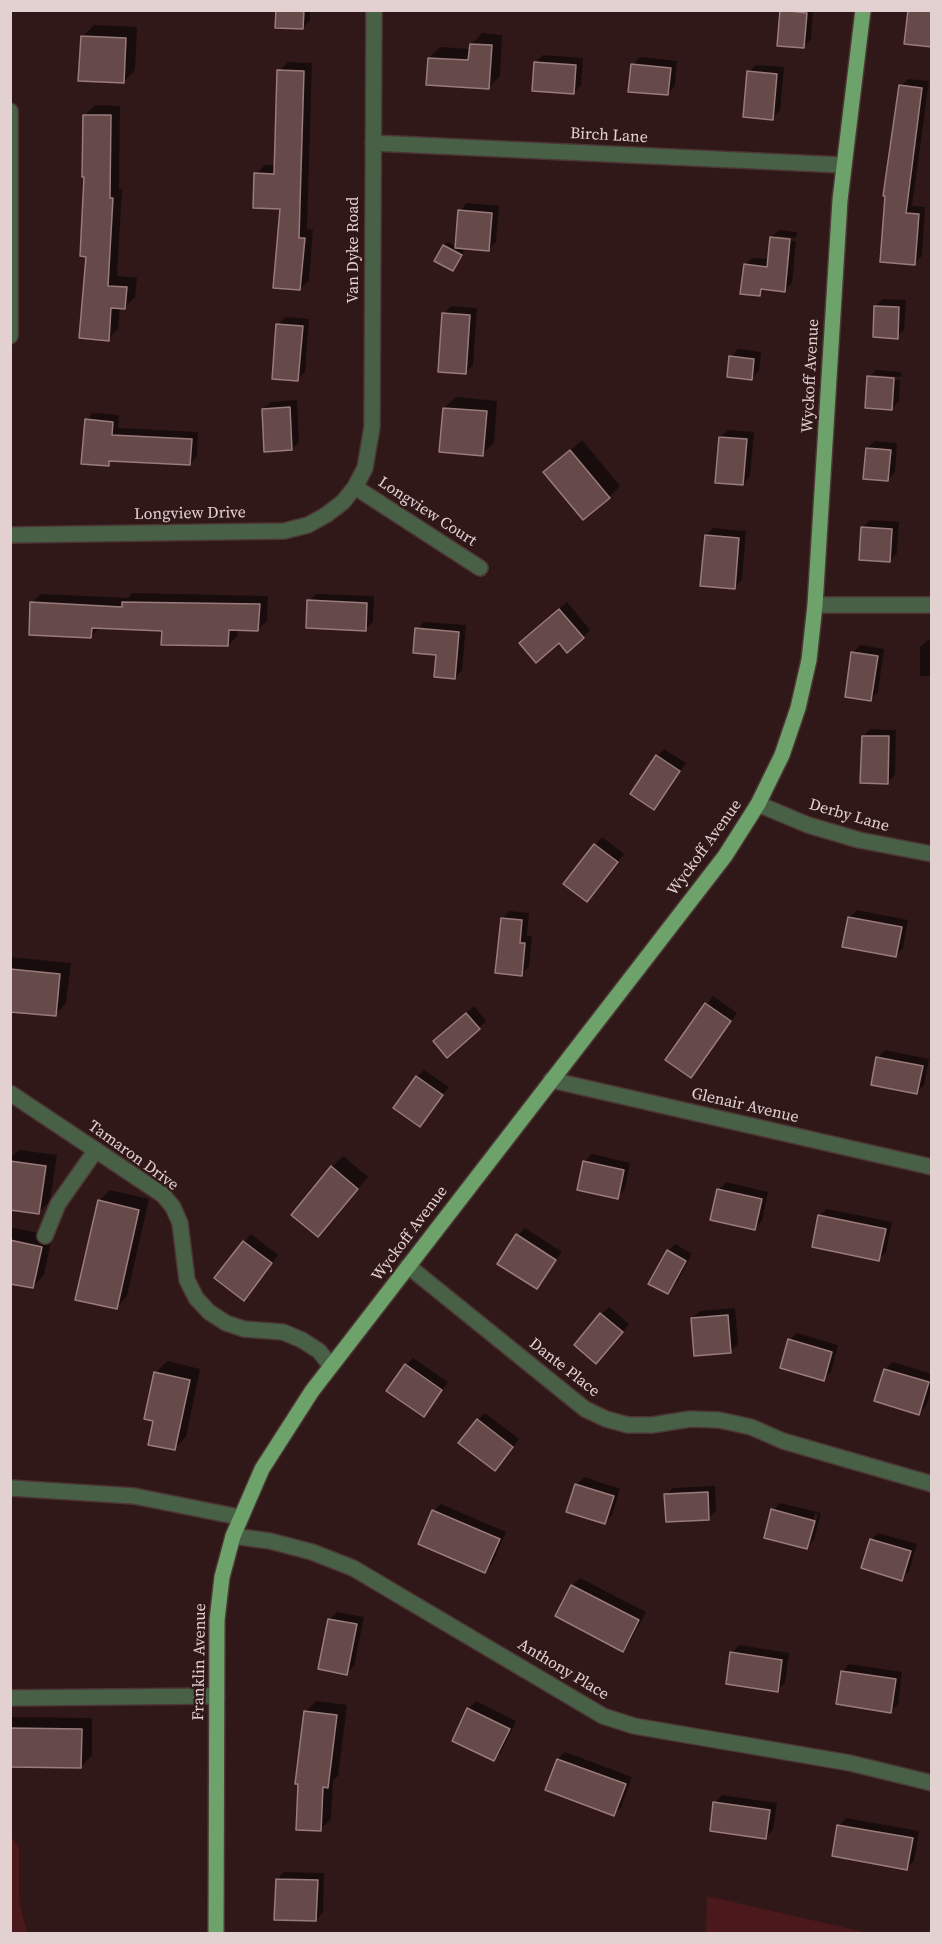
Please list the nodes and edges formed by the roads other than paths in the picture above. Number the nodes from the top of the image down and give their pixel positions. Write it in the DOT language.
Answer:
graph roads {
  1 [pos="374,10"];
  2 [pos="863,10"];
  3 [pos="10,111"];
  4 [pos="373,143"];
  5 [pos="843,165"];
  6 [pos="11,224"];
  7 [pos="10,336"];
  8 [pos="355,487"];
  9 [pos="10,536"];
  10 [pos="480,568"];
  11 [pos="815,605"];
  12 [pos="932,605"];
  13 [pos="758,804"];
  14 [pos="932,854"];
  15 [pos="551,1080"];
  16 [pos="10,1093"];
  17 [pos="96,1150"];
  18 [pos="932,1167"];
  19 [pos="45,1236"];
  20 [pos="408,1266"];
  21 [pos="331,1366"];
  22 [pos="300,1410"];
  23 [pos="932,1484"];
  24 [pos="10,1488"];
  25 [pos="239,1517"];
  26 [pos="233,1536"];
  27 [pos="217,1696"];
  28 [pos="10,1698"];
  29 [pos="932,1783"];
  30 [pos="216,1934"];
  1 -- 4 [label="street, Van Dyke Road"];
  2 -- 5 [label="main road, Wyckoff Avenue"];
  3 -- 6 [label="street"];
  4 -- 5 [label="street, Birch Lane"];
  4 -- 8 [label="street, Van Dyke Road"];
  5 -- 11 [label="main road, Wyckoff Avenue"];
  6 -- 7 [label="street"];
  8 -- 9 [label="street, Longview Drive"];
  8 -- 10 [label="street, Longview Court"];
  11 -- 12 [label="street"];
  11 -- 13 [label="main road, Wyckoff Avenue"];
  13 -- 14 [label="street, Derby Lane"];
  13 -- 15 [label="main road, Wyckoff Avenue"];
  15 -- 18 [label="street, Glenair Avenue"];
  15 -- 20 [label="main road, Wyckoff Avenue"];
  16 -- 17 [label="street, Tamaron Drive"];
  17 -- 19 [label="street"];
  17 -- 21 [label="street, Tamaron Drive"];
  20 -- 21 [label="main road, Wyckoff Avenue"];
  20 -- 23 [label="street, Dante Place"];
  21 -- 22 [label="main road, Wyckoff Avenue"];
  22 -- 25 [label="main road, Franklin Avenue"];
  24 -- 25 [label="street"];
  25 -- 26 [label="main road, Franklin Avenue"];
  26 -- 27 [label="main road, Franklin Avenue"];
  26 -- 29 [label="street, Anthony Place"];
  27 -- 28 [label="street"];
  27 -- 30 [label="main road, Franklin Avenue"];
}
